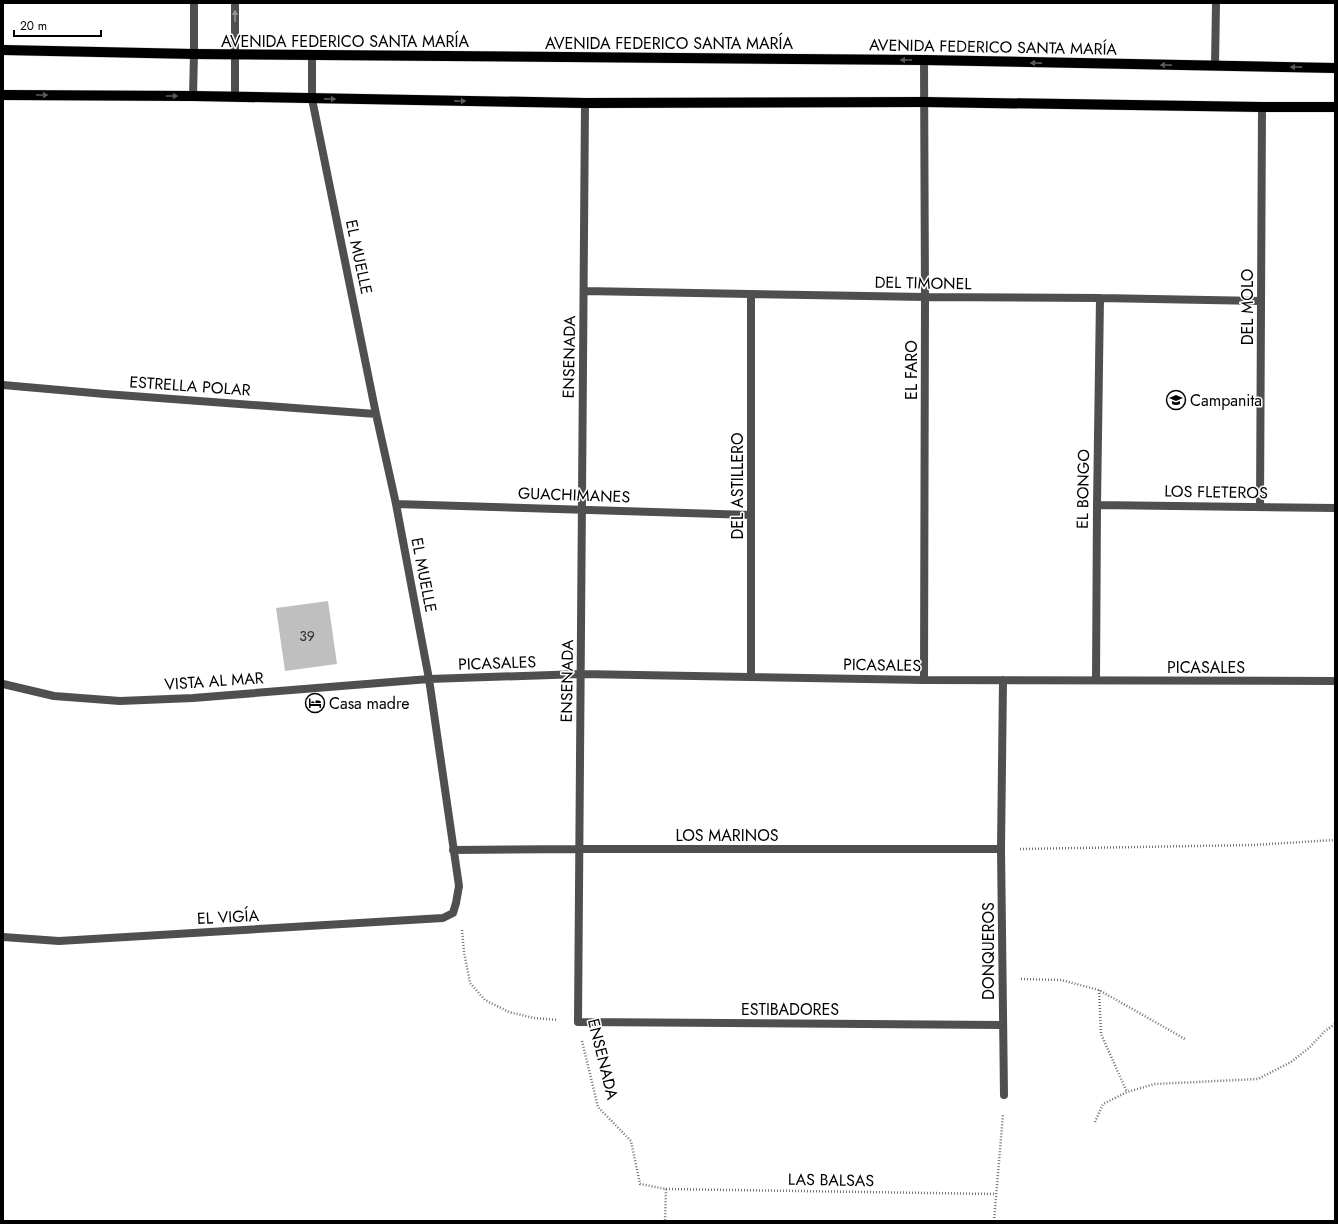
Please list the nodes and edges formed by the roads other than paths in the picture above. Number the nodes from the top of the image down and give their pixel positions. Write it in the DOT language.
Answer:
graph roads {
  1 [pos="194,3"];
  2 [pos="235,3"];
  3 [pos="1216,3"];
  4 [pos="3,50"];
  5 [pos="194,54"];
  6 [pos="236,55"];
  7 [pos="312,55"];
  8 [pos="924,60"];
  9 [pos="1216,66"];
  10 [pos="1335,68"];
  11 [pos="3,95"];
  12 [pos="193,96"];
  13 [pos="235,97"];
  14 [pos="312,99"];
  15 [pos="924,102"];
  16 [pos="585,103"];
  17 [pos="1262,107"];
  18 [pos="1335,107"];
  19 [pos="584,291"];
  20 [pos="751,294"];
  21 [pos="925,297"];
  22 [pos="1100,298"];
  23 [pos="1261,301"];
  24 [pos="3,384"];
  25 [pos="376,414"];
  26 [pos="396,504"];
  27 [pos="1097,505"];
  28 [pos="1260,507"];
  29 [pos="1335,508"];
  30 [pos="582,509"];
  31 [pos="751,515"];
  32 [pos="581,674"];
  33 [pos="751,677"];
  34 [pos="429,679"];
  35 [pos="924,680"];
  36 [pos="1003,680"];
  37 [pos="1096,680"];
  38 [pos="1335,681"];
  39 [pos="3,684"];
  40 [pos="579,849"];
  41 [pos="1001,849"];
  42 [pos="453,850"];
  43 [pos="453,913"];
  44 [pos="3,937"];
  45 [pos="578,1022"];
  46 [pos="1002,1024"];
  47 [pos="1004,1095"];
  1 -- 5 [label="street"];
  6 -- 2 [label="street, one-way"];
  3 -- 9 [label="street"];
  4 -- 5 [label="main road, AVENIDA FEDERICO SANTA MARÍA"];
  5 -- 6 [label="main road, AVENIDA FEDERICO SANTA MARÍA"];
  5 -- 12 [label="street"];
  6 -- 7 [label="main road, AVENIDA FEDERICO SANTA MARÍA"];
  6 -- 13 [label="street"];
  8 -- 7 [label="main road, AVENIDA FEDERICO SANTA MARÍA, one-way"];
  7 -- 14 [label="street, EL MUELLE"];
  9 -- 8 [label="main road, AVENIDA FEDERICO SANTA MARÍA, one-way"];
  8 -- 15 [label="street, EL FARO"];
  10 -- 9 [label="main road, AVENIDA FEDERICO SANTA MARÍA, one-way"];
  11 -- 12 [label="main road, one-way"];
  12 -- 13 [label="main road"];
  13 -- 14 [label="main road"];
  14 -- 16 [label="main road, one-way"];
  14 -- 25 [label="street, EL MUELLE"];
  15 -- 16 [label="main road"];
  15 -- 17 [label="main road"];
  15 -- 21 [label="street, EL FARO"];
  16 -- 19 [label="street, ENSENADA"];
  17 -- 18 [label="main road"];
  17 -- 23 [label="street, DEL MOLO"];
  19 -- 20 [label="street, DEL TIMONEL"];
  19 -- 30 [label="street, ENSENADA"];
  20 -- 21 [label="street, DEL TIMONEL"];
  20 -- 31 [label="street, DEL ASTILLERO"];
  21 -- 22 [label="street, DEL TIMONEL"];
  21 -- 35 [label="street, EL FARO"];
  22 -- 23 [label="street, DEL TIMONEL"];
  22 -- 27 [label="street, EL BONGO"];
  23 -- 28 [label="street, DEL MOLO"];
  24 -- 25 [label="street, ESTRELLA POLAR"];
  25 -- 26 [label="street, EL MUELLE"];
  26 -- 30 [label="street, GUACHIMANES"];
  26 -- 34 [label="street, EL MUELLE"];
  27 -- 28 [label="street, LOS FLETEROS"];
  27 -- 37 [label="street, EL BONGO"];
  28 -- 29 [label="street, LOS FLETEROS"];
  30 -- 31 [label="street, GUACHIMANES"];
  30 -- 32 [label="street, ENSENADA"];
  31 -- 33 [label="street, DEL ASTILLERO"];
  32 -- 33 [label="street, PICASALES"];
  32 -- 34 [label="street, PICASALES"];
  32 -- 40 [label="street, ENSENADA"];
  33 -- 35 [label="street, PICASALES"];
  34 -- 39 [label="street, VISTA AL MAR"];
  34 -- 42 [label="street, EL MUELLE"];
  35 -- 36 [label="street, PICASALES"];
  36 -- 37 [label="street, PICASALES"];
  36 -- 41 [label="street, DONQUEROS"];
  37 -- 38 [label="street, PICASALES"];
  40 -- 41 [label="street, LOS MARINOS"];
  40 -- 42 [label="street, LOS MARINOS"];
  40 -- 45 [label="street, ENSENADA"];
  41 -- 46 [label="street, DONQUEROS"];
  42 -- 43 [label="street, EL MUELLE"];
  43 -- 44 [label="street, EL VIGÍA"];
  45 -- 46 [label="street, ESTIBADORES"];
  46 -- 47 [label="street, DONQUEROS"];
}
